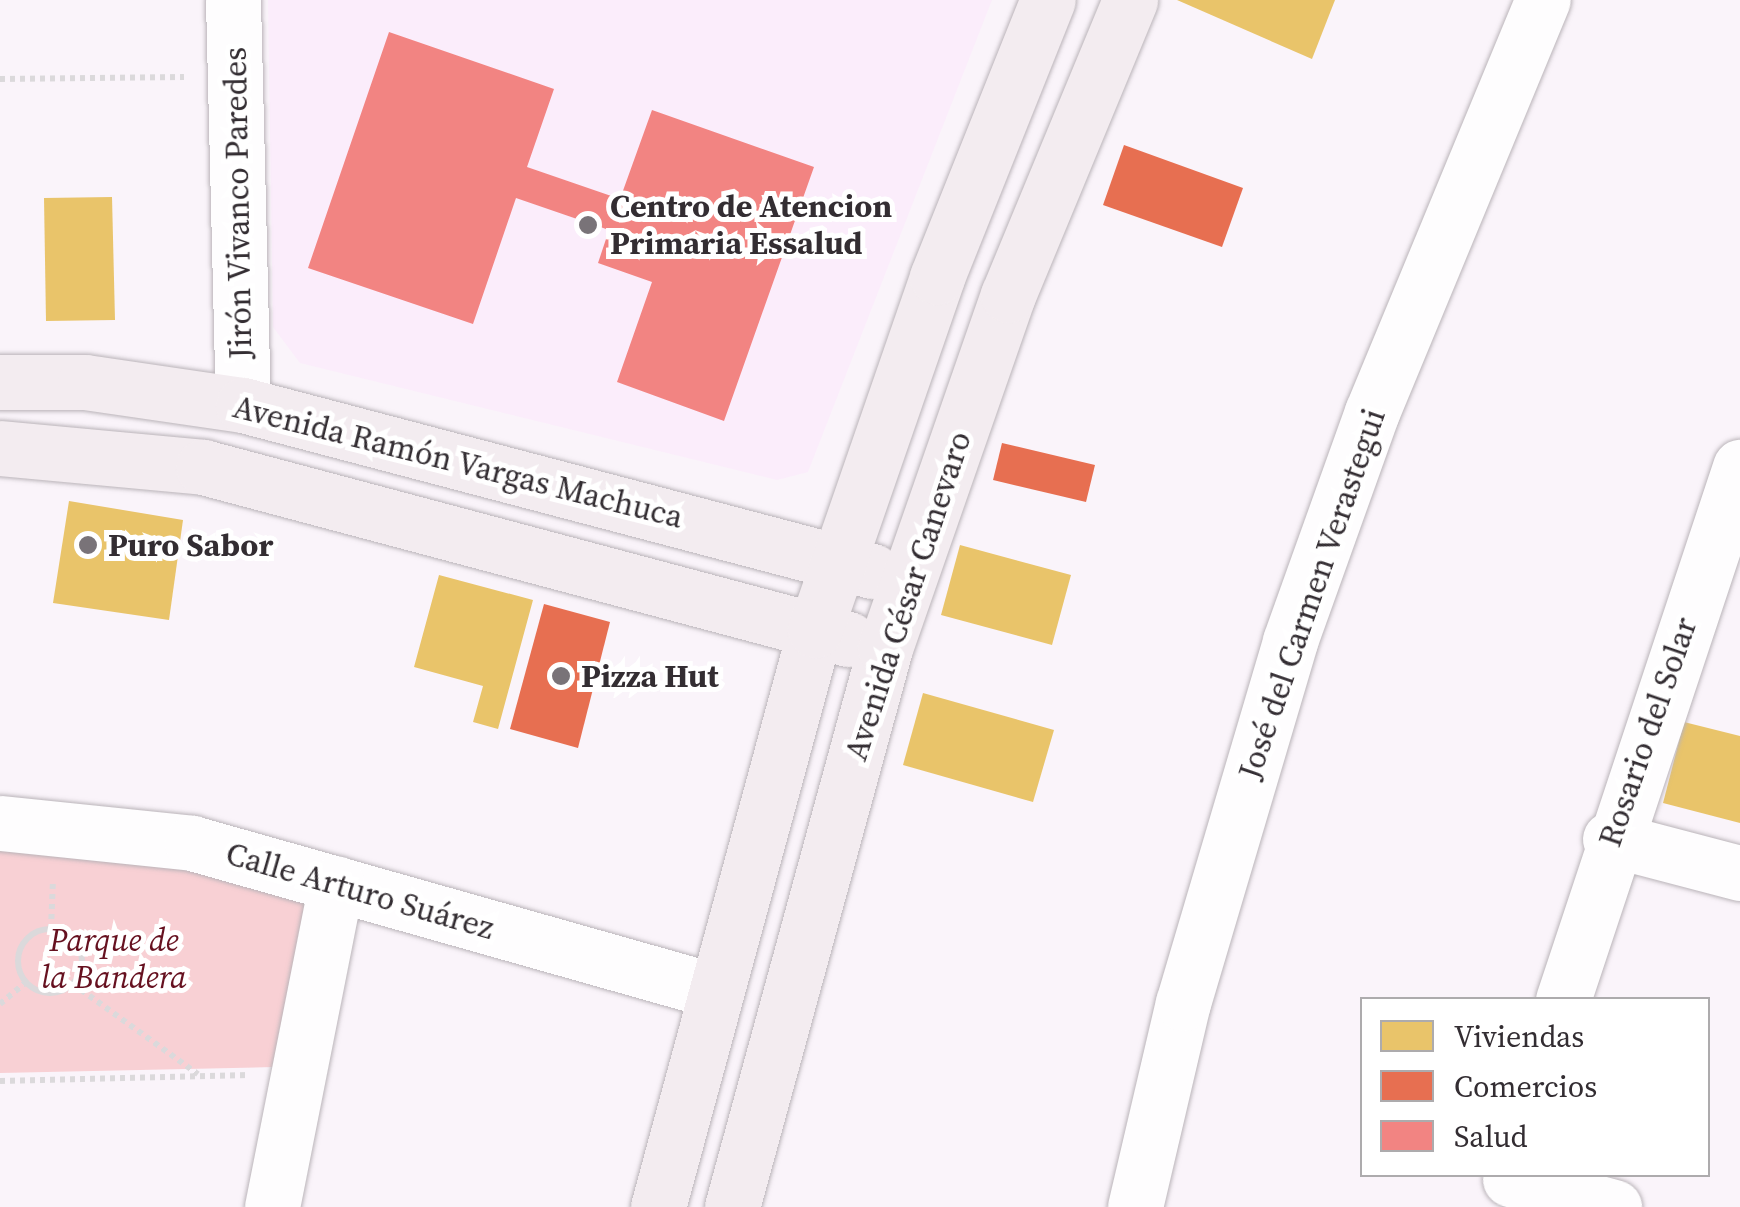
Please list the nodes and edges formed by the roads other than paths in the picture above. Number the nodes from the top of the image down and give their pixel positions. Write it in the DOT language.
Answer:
graph roads {
  1 [pos="233,0"];
  2 [pos="1048,0"];
  3 [pos="1130,0"];
  4 [pos="1543,0"];
  5 [pos="0,382"];
  6 [pos="243,405"];
  7 [pos="0,448"];
  8 [pos="1739,474"];
  9 [pos="839,562"];
  10 [pos="909,581"];
  11 [pos="815,630"];
  12 [pos="885,648"];
  13 [pos="0,823"];
  14 [pos="1610,839"];
  15 [pos="1740,874"];
  16 [pos="336,883"];
  17 [pos="715,991"];
  18 [pos="1564,997"];
  19 [pos="1508,1187"];
  20 [pos="272,1207"];
  21 [pos="658,1207"];
  22 [pos="732,1207"];
  23 [pos="1135,1207"];
  24 [pos="1614,1207"];
  1 -- 6 [label="street, Jirón Vivanco Paredes"];
  2 -- 9 [label="main road"];
  3 -- 10 [label="main road, Avenida César Canevaro"];
  4 -- 23 [label="street, José del Carmen Verastegui"];
  5 -- 6 [label="main road, Avenida Ramón Vargas Machuca"];
  6 -- 9 [label="main road, Avenida Ramón Vargas Machuca"];
  7 -- 11 [label="main road, Avenida Ramón Vargas Machuca"];
  8 -- 14 [label="street, Rosario del Solar"];
  9 -- 10 [label="main road, Avenida Ramón Vargas Machuca"];
  9 -- 11 [label="main road"];
  10 -- 12 [label="main road, Avenida César Canevaro"];
  11 -- 12 [label="main road, Avenida Ramón Vargas Machuca"];
  11 -- 17 [label="main road"];
  12 -- 22 [label="main road, Avenida César Canevaro"];
  13 -- 16 [label="street, Calle Arturo Suárez"];
  14 -- 15 [label="street"];
  14 -- 18 [label="street, Rosario del Solar"];
  16 -- 17 [label="street, Calle Arturo Suárez"];
  16 -- 20 [label="street"];
  17 -- 21 [label="main road"];
  19 -- 24 [label="street"];
}
